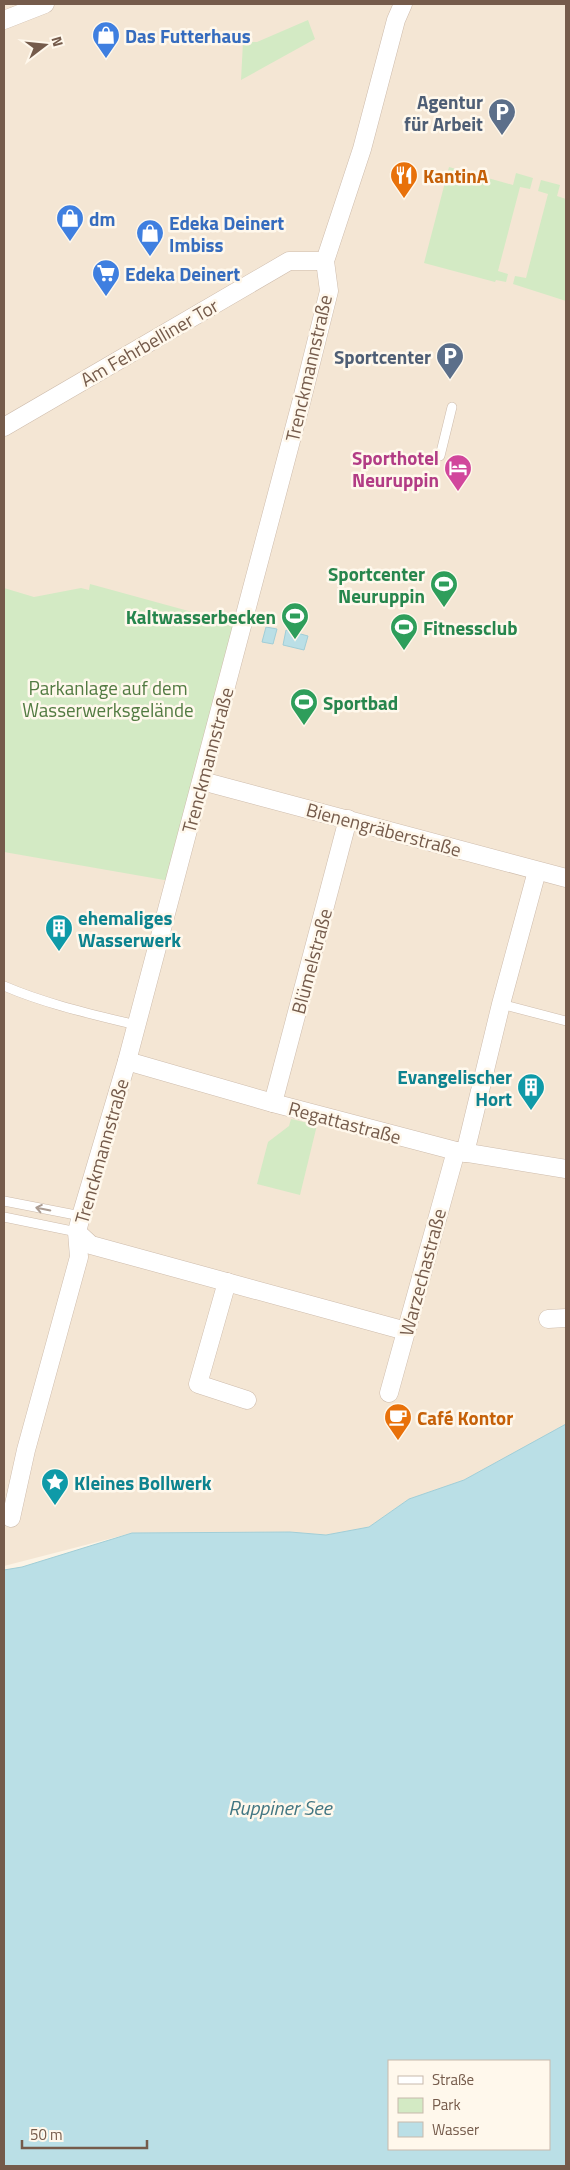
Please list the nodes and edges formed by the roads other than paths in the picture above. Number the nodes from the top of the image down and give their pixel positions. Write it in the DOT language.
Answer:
graph roads {
  1 [pos="45,4"];
  2 [pos="403,4"];
  3 [pos="4,20"];
  4 [pos="325,261"];
  5 [pos="452,407"];
  6 [pos="4,426"];
  7 [pos="440,456"];
  8 [pos="202,781"];
  9 [pos="348,819"];
  10 [pos="537,871"];
  11 [pos="566,878"];
  12 [pos="4,986"];
  13 [pos="501,1004"];
  14 [pos="566,1021"];
  15 [pos="136,1024"];
  16 [pos="127,1061"];
  17 [pos="273,1103"];
  18 [pos="460,1152"];
  19 [pos="566,1169"];
  20 [pos="4,1201"];
  21 [pos="4,1217"];
  22 [pos="79,1224"];
  23 [pos="227,1282"];
  24 [pos="566,1318"];
  25 [pos="548,1320"];
  26 [pos="406,1331"];
  27 [pos="389,1393"];
  28 [pos="247,1400"];
  29 [pos="11,1518"];
  1 -- 3 [label="street"];
  2 -- 4 [label="street, Trenckmannstraße"];
  4 -- 6 [label="street, Am Fehrbelliner Tor"];
  4 -- 8 [label="street, Trenckmannstraße"];
  5 -- 7 [label="lane"];
  8 -- 9 [label="street, Bienengräberstraße"];
  8 -- 15 [label="street, Trenckmannstraße"];
  9 -- 10 [label="street, Bienengräberstraße"];
  9 -- 17 [label="street, Blümelstraße"];
  10 -- 11 [label="street, Bienengräberstraße"];
  10 -- 13 [label="street, Warzechastraße"];
  12 -- 15 [label="lane"];
  13 -- 14 [label="lane"];
  13 -- 18 [label="street, Warzechastraße"];
  15 -- 16 [label="street, Trenckmannstraße"];
  16 -- 17 [label="street, Regattastraße"];
  16 -- 22 [label="street, Trenckmannstraße"];
  17 -- 18 [label="street, Regattastraße"];
  18 -- 19 [label="street, Regattastraße"];
  18 -- 26 [label="street, Warzechastraße"];
  22 -- 20 [label="lane, one-way"];
  21 -- 22 [label="lane"];
  22 -- 23 [label="street"];
  22 -- 29 [label="street, Trenckmannstraße"];
  23 -- 26 [label="street"];
  23 -- 28 [label="street"];
  24 -- 25 [label="street"];
  26 -- 27 [label="street, Warzechastraße"];
}
